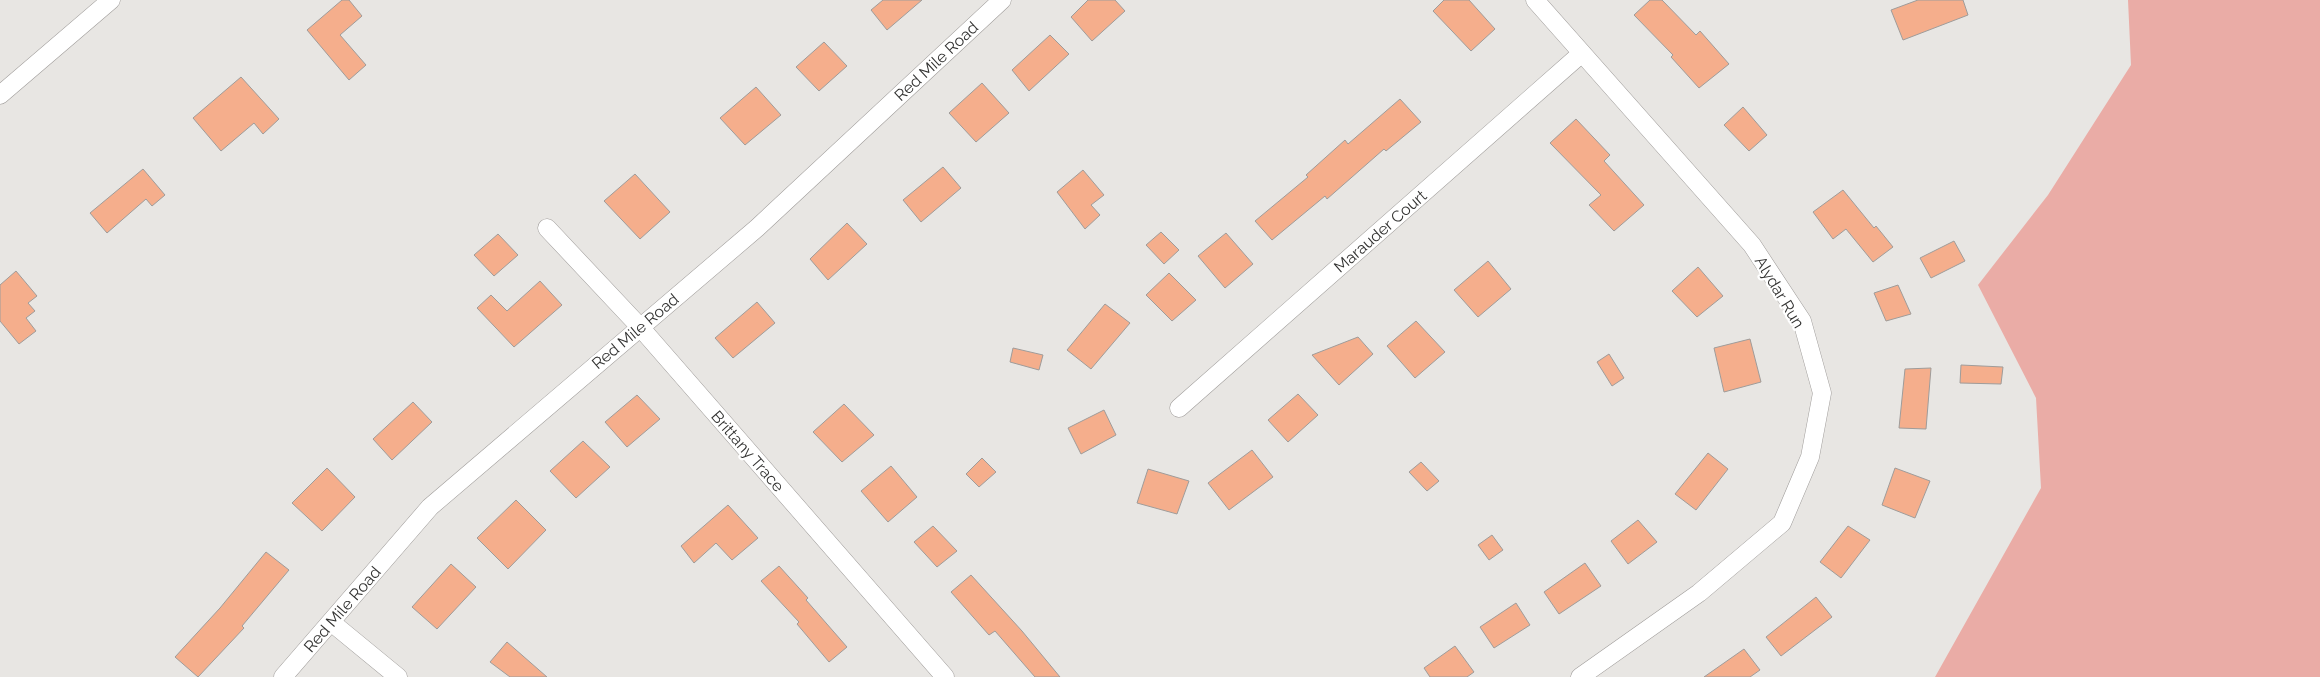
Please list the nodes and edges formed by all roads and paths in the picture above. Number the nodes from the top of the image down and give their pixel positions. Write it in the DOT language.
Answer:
graph roads {
  1 [pos="111,0"];
  2 [pos="1002,0"];
  3 [pos="1535,0"];
  4 [pos="1582,53"];
  5 [pos="0,95"];
  6 [pos="547,228"];
  7 [pos="640,327"];
  8 [pos="1179,408"];
  9 [pos="331,622"];
  10 [pos="283,677"];
  11 [pos="398,677"];
  12 [pos="945,677"];
  13 [pos="1580,677"];
  1 -- 5 [label="street"];
  2 -- 7 [label="street, Red Mile Road"];
  3 -- 4 [label="street, Alydar Run"];
  4 -- 8 [label="street, Marauder Court"];
  4 -- 13 [label="street, Alydar Run"];
  6 -- 7 [label="street, Brittany Trace"];
  7 -- 9 [label="street, Red Mile Road"];
  7 -- 12 [label="street, Brittany Trace"];
  9 -- 10 [label="street, Red Mile Road"];
  9 -- 11 [label="street"];
}
